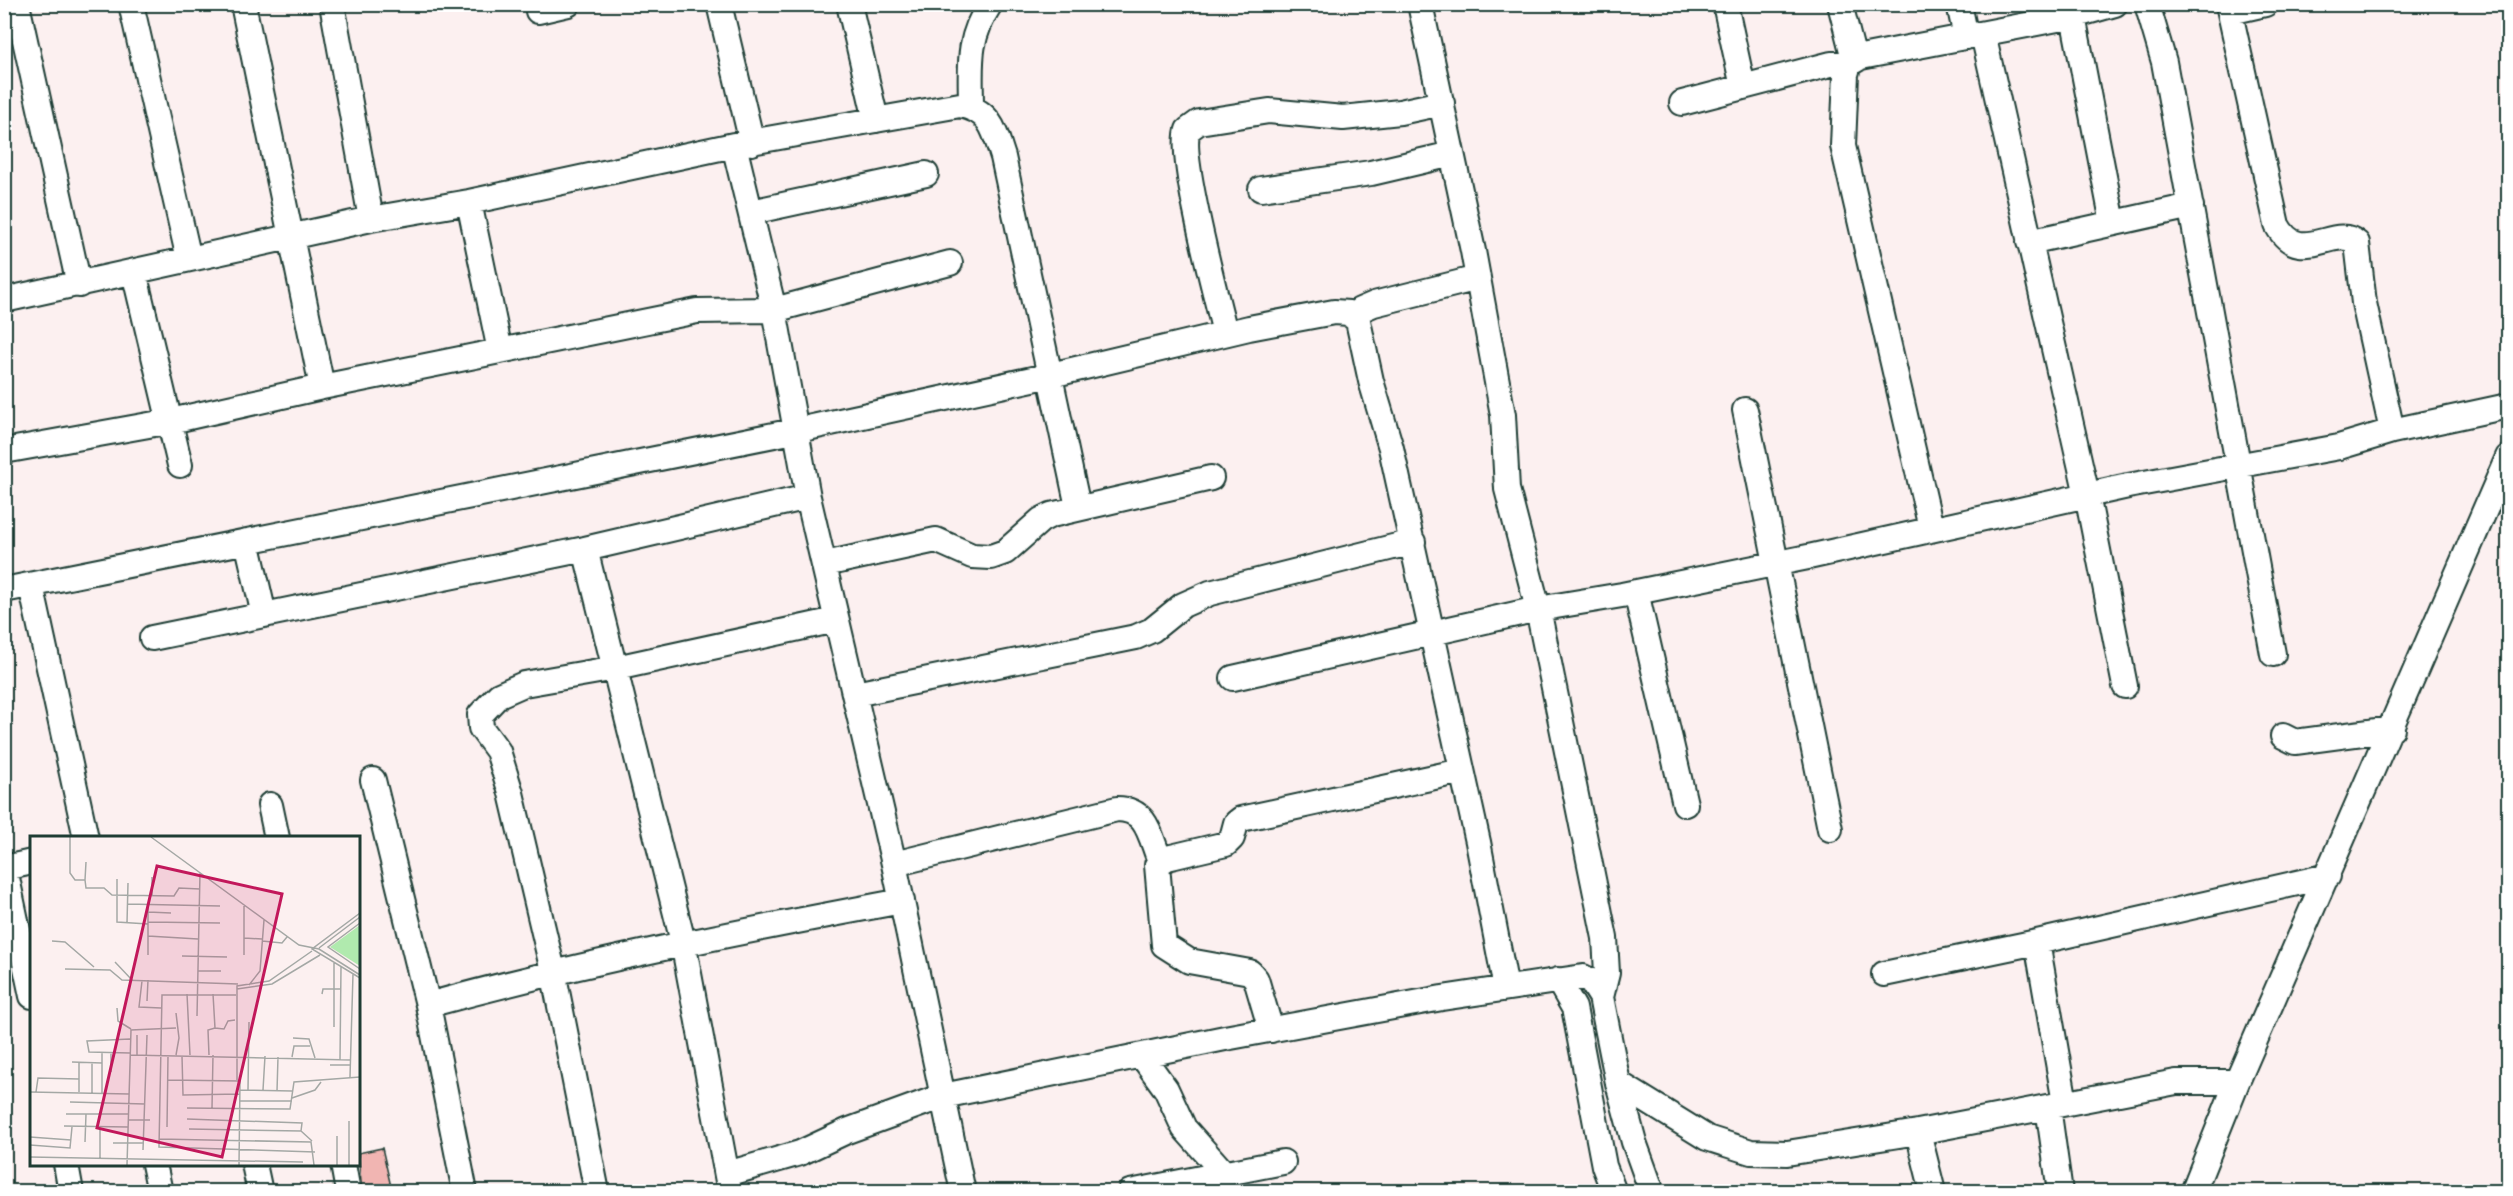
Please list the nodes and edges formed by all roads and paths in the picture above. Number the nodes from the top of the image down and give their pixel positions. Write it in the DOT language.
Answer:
graph roads {
  1 [pos="131,4"];
  2 [pos="243,4"];
  3 [pos="332,4"];
  4 [pos="568,4"];
  5 [pos="719,4"];
  6 [pos="849,4"];
  7 [pos="990,4"];
  8 [pos="1725,4"];
  9 [pos="1840,4"];
  10 [pos="1959,4"];
  11 [pos="2115,4"];
  12 [pos="2147,4"];
  13 [pos="2265,4"];
  14 [pos="1422,5"];
  15 [pos="2229,8"];
  16 [pos="538,11"];
  17 [pos="2073,16"];
  18 [pos="14,20"];
  19 [pos="1975,35"];
  20 [pos="1852,61"];
  21 [pos="1743,87"];
  22 [pos="1442,103"];
  23 [pos="1682,103"];
  24 [pos="971,108"];
  25 [pos="876,120"];
  26 [pos="743,144"];
  27 [pos="1452,154"];
  28 [pos="926,174"];
  29 [pos="1261,189"];
  30 [pos="469,202"];
  31 [pos="2191,206"];
  32 [pos="751,212"];
  33 [pos="371,219"];
  34 [pos="2114,223"];
  35 [pos="291,238"];
  36 [pos="2029,242"];
  37 [pos="189,259"];
  38 [pos="950,263"];
  39 [pos="134,272"];
  40 [pos="1478,278"];
  41 [pos="79,285"];
  42 [pos="4,300"];
  43 [pos="774,310"];
  44 [pos="1354,316"];
  45 [pos="1225,333"];
  46 [pos="500,351"];
  47 [pos="1051,375"];
  48 [pos="322,387"];
  49 [pos="2508,406"];
  50 [pos="1745,410"];
  51 [pos="171,421"];
  52 [pos="794,431"];
  53 [pos="2392,431"];
  54 [pos="4,451"];
  55 [pos="2508,457"];
  56 [pos="2240,464"];
  57 [pos="180,465"];
  58 [pos="1211,478"];
  59 [pos="2087,495"];
  60 [pos="808,497"];
  61 [pos="1078,507"];
  62 [pos="1931,528"];
  63 [pos="247,541"];
  64 [pos="1413,542"];
  65 [pos="585,549"];
  66 [pos="1777,563"];
  67 [pos="825,564"];
  68 [pos="31,585"];
  69 [pos="4,590"];
  70 [pos="1636,592"];
  71 [pos="1538,609"];
  72 [pos="264,615"];
  73 [pos="836,620"];
  74 [pos="1432,634"];
  75 [pos="152,638"];
  76 [pos="2273,654"];
  77 [pos="616,668"];
  78 [pos="1233,678"];
  79 [pos="2126,686"];
  80 [pos="855,694"];
  81 [pos="2392,729"];
  82 [pos="2283,736"];
  83 [pos="1462,771"];
  84 [pos="373,780"];
  85 [pos="1684,804"];
  86 [pos="270,805"];
  87 [pos="1830,829"];
  88 [pos="86,836"];
  89 [pos="277,836"];
  90 [pos="1160,861"];
  91 [pos="30,862"];
  92 [pos="894,864"];
  93 [pos="5,866"];
  94 [pos="2328,876"];
  95 [pos="902,901"];
  96 [pos="683,942"];
  97 [pos="2037,942"];
  98 [pos="553,971"];
  99 [pos="1884,974"];
  100 [pos="1558,980"];
  101 [pos="30,986"];
  102 [pos="1506,988"];
  103 [pos="1601,997"];
  104 [pos="428,1005"];
  105 [pos="1271,1030"];
  106 [pos="1142,1056"];
  107 [pos="2237,1082"];
  108 [pos="1618,1083"];
  109 [pos="943,1096"];
  110 [pos="2057,1105"];
  111 [pos="1918,1132"];
  112 [pos="1283,1162"];
  113 [pos="66,1166"];
  114 [pos="154,1166"];
  115 [pos="254,1166"];
  116 [pos="343,1166"];
  117 [pos="1224,1173"];
  118 [pos="728,1183"];
  119 [pos="71,1191"];
  120 [pos="160,1191"];
  121 [pos="260,1191"];
  122 [pos="348,1191"];
  123 [pos="465,1191"];
  124 [pos="597,1191"];
  125 [pos="963,1191"];
  126 [pos="1130,1191"];
  127 [pos="1614,1191"];
  128 [pos="1653,1191"];
  129 [pos="1933,1191"];
  130 [pos="2060,1191"];
  131 [pos="2193,1191"];
  1 -- 37 [label="street"];
  2 -- 35 [label="street"];
  3 -- 33 [label="street"];
  4 -- 16 [label="street"];
  5 -- 26 [label="street"];
  6 -- 25 [label="street"];
  7 -- 24 [label="street"];
  8 -- 21 [label="street"];
  9 -- 20 [label="street"];
  10 -- 19 [label="street"];
  11 -- 17 [label="street"];
  12 -- 31 [label="street"];
  13 -- 15 [label="street"];
  14 -- 22 [label="street"];
  15 -- 53 [label="street"];
  17 -- 19 [label="street"];
  17 -- 34 [label="street"];
  18 -- 41 [label="street"];
  19 -- 20 [label="street"];
  19 -- 36 [label="street"];
  20 -- 21 [label="street"];
  20 -- 62 [label="street"];
  21 -- 23 [label="street"];
  22 -- 27 [label="street"];
  22 -- 45 [label="street"];
  24 -- 25 [label="street"];
  24 -- 47 [label="street"];
  25 -- 26 [label="street"];
  26 -- 30 [label="street"];
  26 -- 32 [label="street"];
  27 -- 29 [label="street"];
  27 -- 40 [label="street"];
  28 -- 32 [label="street"];
  30 -- 33 [label="street"];
  30 -- 46 [label="street"];
  31 -- 34 [label="street"];
  31 -- 56 [label="street"];
  32 -- 43 [label="street"];
  33 -- 35 [label="street"];
  34 -- 36 [label="street"];
  35 -- 37 [label="street"];
  35 -- 48 [label="street"];
  36 -- 59 [label="street"];
  37 -- 39 [label="street"];
  38 -- 43 [label="street"];
  39 -- 41 [label="street"];
  39 -- 51 [label="street"];
  40 -- 44 [label="street"];
  40 -- 71 [label="street"];
  41 -- 42 [label="street"];
  43 -- 46 [label="street"];
  43 -- 52 [label="street"];
  44 -- 45 [label="street"];
  44 -- 64 [label="street"];
  45 -- 47 [label="street"];
  46 -- 48 [label="street"];
  47 -- 52 [label="street"];
  47 -- 61 [label="street"];
  48 -- 51 [label="street"];
  49 -- 53 [label="street"];
  50 -- 66 [label="street"];
  51 -- 54 [label="street"];
  51 -- 57 [label="street"];
  52 -- 60 [label="street"];
  52 -- 63 [label="street"];
  53 -- 56 [label="street"];
  55 -- 81 [label="street"];
  56 -- 59 [label="street"];
  56 -- 76 [label="street"];
  58 -- 61 [label="street"];
  59 -- 62 [label="street"];
  59 -- 79 [label="street"];
  60 -- 65 [label="street"];
  60 -- 67 [label="street"];
  61 -- 67 [label="street"];
  62 -- 66 [label="street"];
  63 -- 68 [label="street"];
  63 -- 72 [label="street"];
  64 -- 74 [label="street"];
  64 -- 80 [label="street"];
  65 -- 72 [label="street"];
  65 -- 77 [label="street"];
  66 -- 70 [label="street"];
  66 -- 87 [label="street"];
  67 -- 73 [label="street"];
  68 -- 69 [label="street"];
  68 -- 88 [label="street"];
  70 -- 71 [label="street"];
  70 -- 85 [label="street"];
  71 -- 74 [label="street"];
  71 -- 103 [label="street"];
  72 -- 75 [label="street"];
  73 -- 77 [label="street"];
  73 -- 80 [label="street"];
  74 -- 78 [label="street"];
  74 -- 83 [label="street"];
  77 -- 96 [label="street"];
  77 -- 98 [label="street"];
  80 -- 92 [label="street"];
  81 -- 82 [label="street"];
  81 -- 94 [label="street"];
  83 -- 90 [label="street"];
  83 -- 102 [label="street"];
  84 -- 104 [label="street"];
  86 -- 89 [label="street"];
  90 -- 92 [label="street"];
  90 -- 105 [label="street"];
  91 -- 93 [label="street"];
  92 -- 95 [label="street"];
  93 -- 101 [label="street"];
  94 -- 97 [label="street"];
  94 -- 107 [label="street"];
  95 -- 96 [label="street"];
  95 -- 109 [label="street"];
  96 -- 98 [label="street"];
  96 -- 118 [label="street"];
  97 -- 99 [label="street"];
  97 -- 110 [label="street"];
  98 -- 104 [label="street"];
  98 -- 124 [label="street"];
  100 -- 102 [label="street"];
  100 -- 103 [label="street"];
  100 -- 127 [label="street"];
  102 -- 105 [label="street"];
  103 -- 108 [label="street"];
  104 -- 123 [label="street"];
  105 -- 106 [label="street"];
  106 -- 109 [label="street"];
  106 -- 117 [label="street"];
  107 -- 110 [label="street"];
  107 -- 131 [label="street"];
  108 -- 111 [label="street"];
  108 -- 128 [label="street"];
  109 -- 118 [label="street"];
  109 -- 125 [label="street"];
  110 -- 111 [label="street"];
  110 -- 130 [label="street"];
  111 -- 129 [label="street"];
  112 -- 117 [label="street"];
  113 -- 119 [label="street"];
  114 -- 120 [label="street"];
  115 -- 121 [label="street"];
  116 -- 122 [label="street"];
  117 -- 126 [label="street"];
}
